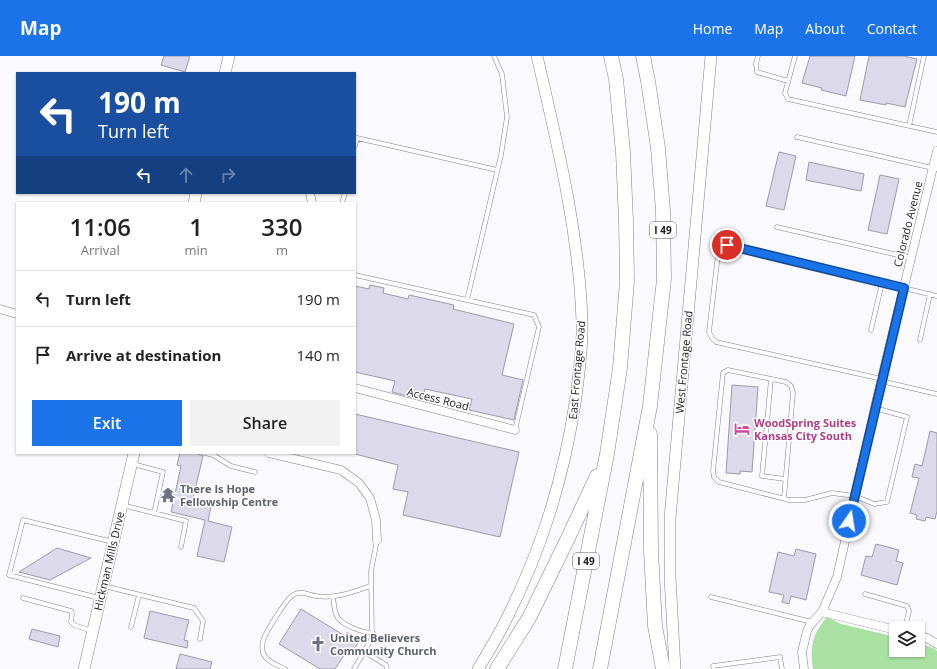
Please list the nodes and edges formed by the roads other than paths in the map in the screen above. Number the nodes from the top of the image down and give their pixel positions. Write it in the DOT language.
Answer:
graph roads {
  1 [pos="229,56"];
  2 [pos="494,56"];
  3 [pos="538,56"];
  4 [pos="611,56"];
  5 [pos="642,56"];
  6 [pos="711,56"];
  7 [pos="758,56"];
  8 [pos="795,56"];
  9 [pos="924,56"];
  10 [pos="225,72"];
  11 [pos="788,81"];
  12 [pos="908,126"];
  13 [pos="937,132"];
  14 [pos="797,137"];
  15 [pos="356,142"];
  16 [pos="937,151"];
  17 [pos="935,169"];
  18 [pos="497,170"];
  19 [pos="777,227"];
  20 [pos="911,259"];
  21 [pos="356,275"];
  22 [pos="882,283"];
  23 [pos="904,288"];
  24 [pos="930,294"];
  25 [pos="937,296"];
  26 [pos="467,300"];
  27 [pos="0,310"];
  28 [pos="16,314"];
  29 [pos="871,330"];
  30 [pos="920,340"];
  31 [pos="771,379"];
  32 [pos="882,380"];
  33 [pos="356,388"];
  34 [pos="937,394"];
  35 [pos="650,406"];
  36 [pos="875,408"];
  37 [pos="515,430"];
  38 [pos="209,454"];
  39 [pos="273,454"];
  40 [pos="607,454"];
  41 [pos="133,458"];
  42 [pos="255,472"];
  43 [pos="785,479"];
  44 [pos="855,496"];
  45 [pos="784,498"];
  46 [pos="122,505"];
  47 [pos="154,513"];
  48 [pos="377,540"];
  49 [pos="113,542"];
  50 [pos="181,548"];
  51 [pos="103,586"];
  52 [pos="370,586"];
  53 [pos="865,594"];
  54 [pos="139,595"];
  55 [pos="333,597"];
  56 [pos="711,597"];
  57 [pos="23,598"];
  58 [pos="100,599"];
  59 [pos="822,612"];
  60 [pos="907,621"];
  61 [pos="813,622"];
  62 [pos="131,627"];
  63 [pos="889,628"];
  64 [pos="93,631"];
  65 [pos="373,633"];
  66 [pos="925,637"];
  67 [pos="200,638"];
  68 [pos="937,644"];
  69 [pos="365,652"];
  70 [pos="84,667"];
  71 [pos="285,669"];
  72 [pos="354,669"];
  73 [pos="387,669"];
  74 [pos="478,669"];
  75 [pos="497,669"];
  76 [pos="565,669"];
  77 [pos="600,669"];
  78 [pos="663,669"];
  79 [pos="675,669"];
  80 [pos="714,669"];
  81 [pos="782,669"];
  82 [pos="804,669"];
  1 -- 10 [label="street"];
  2 -- 18 [label="lane"];
  3 -- 74 [label="street, East Frontage Road"];
  4 -- 40 [label="highway, I 49"];
  5 -- 35 [label="highway, I 49"];
  6 -- 79 [label="street, West Frontage Road"];
  7 -- 11 [label="lane"];
  8 -- 11 [label="lane"];
  9 -- 12 [label="lane"];
  11 -- 12 [label="lane"];
  12 -- 13 [label="lane"];
  14 -- 17 [label="lane"];
  15 -- 18 [label="lane"];
  16 -- 17 [label="street, Colorado Avenue"];
  17 -- 20 [label="street, Colorado Avenue"];
  18 -- 26 [label="lane"];
  19 -- 20 [label="lane"];
  20 -- 23 [label="street, Colorado Avenue"];
  21 -- 26 [label="lane"];
  22 -- 23 [label="lane"];
  22 -- 29 [label="lane"];
  22 -- 32 [label="lane"];
  23 -- 24 [label="lane"];
  23 -- 32 [label="street, Colorado Avenue"];
  24 -- 25 [label="lane"];
  24 -- 30 [label="lane"];
  26 -- 37 [label="lane"];
  27 -- 28 [label="street"];
  31 -- 43 [label="lane"];
  31 -- 43 [label="lane"];
  31 -- 45 [label="lane"];
  32 -- 34 [label="lane"];
  32 -- 36 [label="street, Colorado Avenue"];
  33 -- 37 [label="street, Access Road"];
  35 -- 77 [label="highway, I 49"];
  35 -- 78 [label="highway"];
  36 -- 44 [label="street, Colorado Avenue"];
  36 -- 44 [label="lane"];
  38 -- 42 [label="lane"];
  39 -- 48 [label="street"];
  40 -- 75 [label="highway"];
  40 -- 76 [label="highway, I 49"];
  41 -- 46 [label="street, Hickman Mills Drive"];
  41 -- 47 [label="lane"];
  43 -- 45 [label="lane"];
  44 -- 45 [label="lane"];
  44 -- 59 [label="street, Colorado Avenue"];
  46 -- 47 [label="lane"];
  46 -- 49 [label="street, Hickman Mills Drive"];
  47 -- 50 [label="lane"];
  48 -- 52 [label="lane"];
  49 -- 51 [label="street, Hickman Mills Drive"];
  49 -- 58 [label="lane"];
  51 -- 54 [label="lane"];
  51 -- 58 [label="street, Hickman Mills Drive"];
  52 -- 55 [label="lane"];
  52 -- 65 [label="lane"];
  53 -- 60 [label="lane"];
  54 -- 62 [label="lane"];
  54 -- 67 [label="lane"];
  55 -- 65 [label="lane"];
  55 -- 71 [label="lane"];
  56 -- 61 [label="lane"];
  57 -- 64 [label="lane"];
  58 -- 64 [label="street, Hickman Mills Drive"];
  59 -- 61 [label="street, Colorado Avenue"];
  59 -- 63 [label="street"];
  61 -- 82 [label="street, Colorado Avenue"];
  64 -- 70 [label="street, Hickman Mills Drive"];
  65 -- 69 [label="lane"];
  66 -- 68 [label="street"];
  69 -- 72 [label="lane"];
  69 -- 73 [label="lane"];
  80 -- 81 [label="lane"];
}
